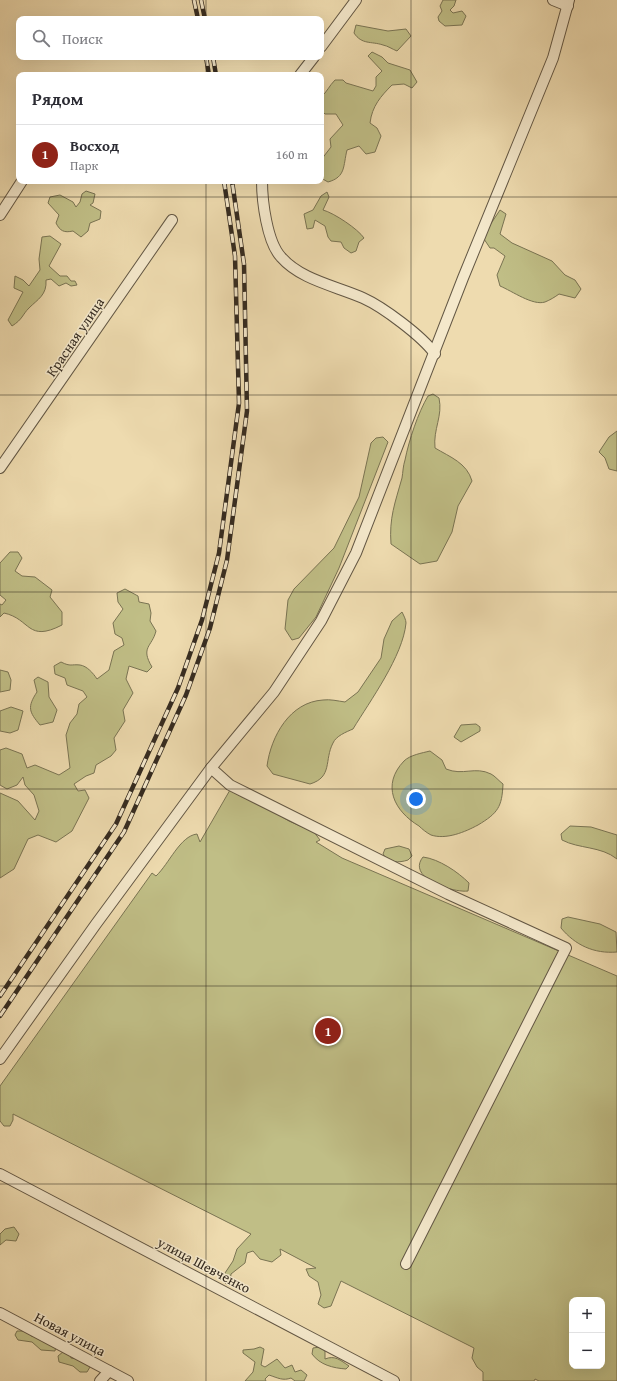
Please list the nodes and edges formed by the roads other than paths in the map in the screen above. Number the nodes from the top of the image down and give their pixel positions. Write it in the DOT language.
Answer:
graph roads {
  1 [pos="356,0"];
  2 [pos="553,0"];
  3 [pos="569,3"];
  4 [pos="324,43"];
  5 [pos="312,60"];
  6 [pos="302,72"];
  7 [pos="20,184"];
  8 [pos="262,184"];
  9 [pos="0,215"];
  10 [pos="172,220"];
  11 [pos="435,354"];
  12 [pos="0,468"];
  13 [pos="211,768"];
  14 [pos="0,1059"];
  15 [pos="0,1174"];
  16 [pos="406,1264"];
  17 [pos="0,1312"];
  18 [pos="109,1371"];
  19 [pos="100,1381"];
  20 [pos="128,1381"];
  21 [pos="394,1381"];
  1 -- 4 [label="street"];
  2 -- 3 [label="street"];
  3 -- 11 [label="street"];
  5 -- 6 [label="street"];
  7 -- 9 [label="street"];
  8 -- 11 [label="street"];
  10 -- 12 [label="street, Красная улица"];
  11 -- 13 [label="street"];
  13 -- 14 [label="street"];
  13 -- 16 [label="street"];
  15 -- 21 [label="street, улица Шевченко"];
  17 -- 18 [label="street, Новая улица"];
  18 -- 19 [label="street"];
  18 -- 20 [label="street, Новая улица"];
}
